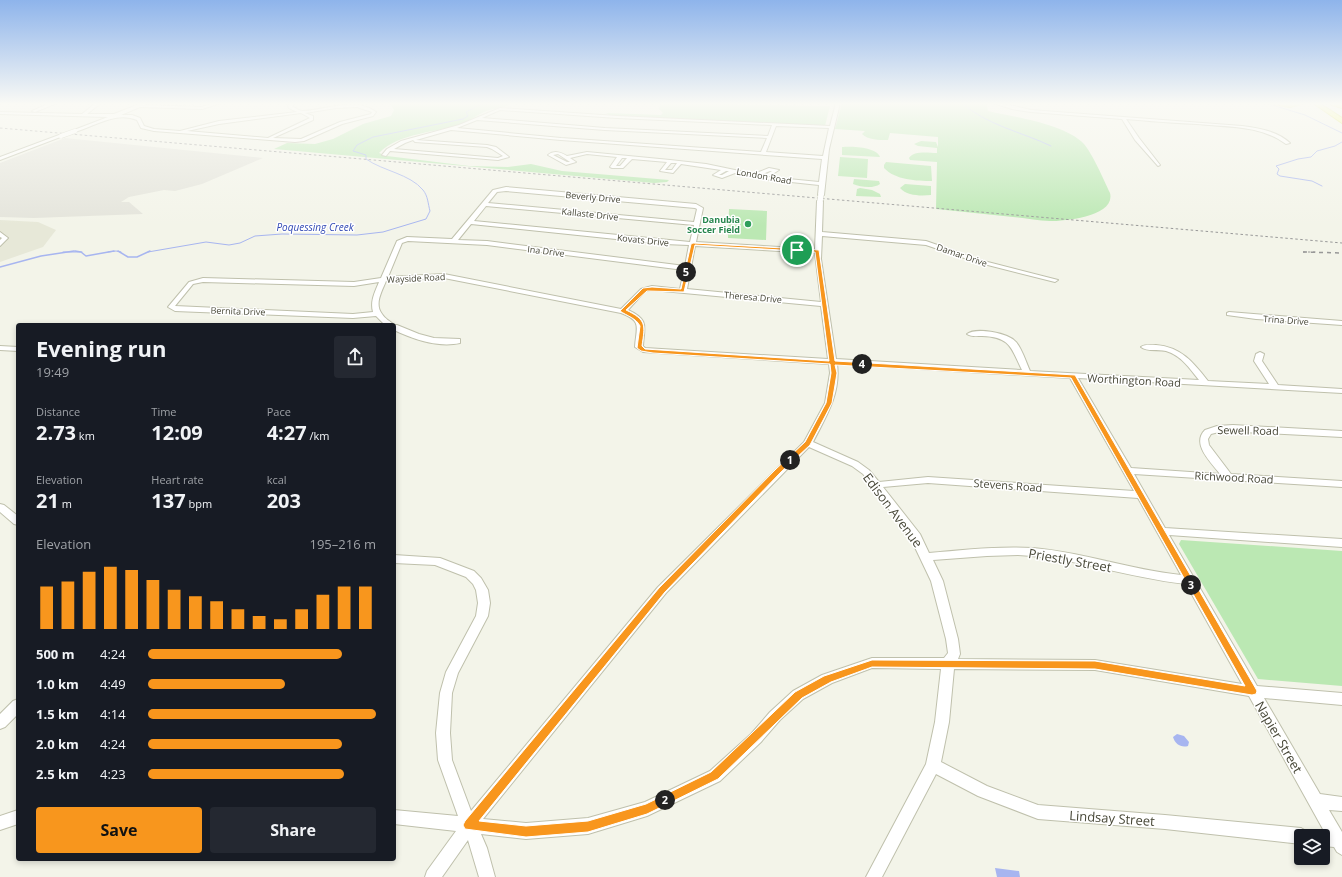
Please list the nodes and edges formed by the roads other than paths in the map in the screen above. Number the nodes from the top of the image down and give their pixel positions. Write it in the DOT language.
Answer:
graph roads {
  1 [pos="41,144"];
  2 [pos="400,144"];
  3 [pos="460,144"];
  4 [pos="634,144"];
  5 [pos="766,144"];
  6 [pos="828,144"];
  7 [pos="1140,144"];
  8 [pos="584,149"];
  9 [pos="388,150"];
  10 [pos="763,153"];
  11 [pos="0,154"];
  12 [pos="587,154"];
  13 [pos="12,155"];
  14 [pos="384,155"];
  15 [pos="566,157"];
  16 [pos="620,157"];
  17 [pos="630,158"];
  18 [pos="825,158"];
  19 [pos="0,159"];
  20 [pos="670,161"];
  21 [pos="680,162"];
  22 [pos="1158,165"];
  23 [pos="725,170"];
  24 [pos="734,171"];
  25 [pos="754,176"];
  26 [pos="763,178"];
  27 [pos="821,184"];
  28 [pos="484,204"];
  29 [pos="470,222"];
  30 [pos="697,224"];
  31 [pos="0,234"];
  32 [pos="819,234"];
  33 [pos="454,241"];
  34 [pos="0,244"];
  35 [pos="693,244"];
  36 [pos="817,251"];
  37 [pos="687,268"];
  38 [pos="230,280"];
  39 [pos="383,280"];
  40 [pos="1055,280"];
  41 [pos="683,291"];
  42 [pos="824,304"];
  43 [pos="623,311"];
  44 [pos="377,314"];
  45 [pos="1229,314"];
  46 [pos="388,323"];
  47 [pos="1342,323"];
  48 [pos="396,328"];
  49 [pos="971,334"];
  50 [pos="457,341"];
  51 [pos="1145,347"];
  52 [pos="0,348"];
  53 [pos="16,349"];
  54 [pos="1260,354"];
  55 [pos="832,363"];
  56 [pos="1028,374"];
  57 [pos="1072,376"];
  58 [pos="1206,384"];
  59 [pos="1275,387"];
  60 [pos="1342,391"];
  61 [pos="1342,434"];
  62 [pos="808,443"];
  63 [pos="1127,471"];
  64 [pos="1227,476"];
  65 [pos="1342,484"];
  66 [pos="876,485"];
  67 [pos="1139,495"];
  68 [pos="0,507"];
  69 [pos="16,519"];
  70 [pos="1161,531"];
  71 [pos="1342,543"];
  72 [pos="926,557"];
  73 [pos="396,558"];
  74 [pos="1189,580"];
  75 [pos="948,663"];
  76 [pos="1252,691"];
  77 [pos="1342,699"];
  78 [pos="16,707"];
  79 [pos="0,723"];
  80 [pos="933,765"];
  81 [pos="1316,801"];
  82 [pos="1342,804"];
  83 [pos="396,817"];
  84 [pos="16,818"];
  85 [pos="0,823"];
  86 [pos="469,825"];
  87 [pos="1294,835"];
  88 [pos="1334,842"];
  89 [pos="433,877"];
  90 [pos="487,877"];
  91 [pos="874,877"];
  1 -- 13 [label="street, bridge"];
  2 -- 9 [label="street"];
  3 -- 9 [label="street"];
  4 -- 10 [label="street"];
  5 -- 10 [label="street"];
  6 -- 18 [label="street"];
  7 -- 22 [label="street"];
  8 -- 12 [label="street"];
  9 -- 14 [label="street"];
  10 -- 18 [label="street"];
  11 -- 13 [label="street"];
  12 -- 15 [label="street, London Road"];
  12 -- 16 [label="street, London Road"];
  13 -- 19 [label="street"];
  16 -- 17 [label="street, London Road"];
  16 -- 17 [label="street"];
  17 -- 20 [label="street, London Road"];
  18 -- 27 [label="street"];
  20 -- 21 [label="street, London Road"];
  20 -- 21 [label="street"];
  21 -- 23 [label="street, London Road"];
  23 -- 24 [label="street, London Road"];
  23 -- 24 [label="street"];
  24 -- 25 [label="street, London Road"];
  25 -- 26 [label="street, London Road"];
  25 -- 26 [label="street"];
  26 -- 27 [label="street, London Road"];
  27 -- 32 [label="street"];
  28 -- 29 [label="street"];
  28 -- 30 [label="street, Kallaste Drive"];
  28 -- 30 [label="street, Beverly Drive"];
  29 -- 33 [label="street"];
  29 -- 35 [label="street, Kovats Drive"];
  30 -- 35 [label="street"];
  31 -- 34 [label="street"];
  32 -- 36 [label="street"];
  32 -- 40 [label="street, Damar Drive"];
  33 -- 37 [label="street, Ina Drive"];
  33 -- 39 [label="street, Ina Drive"];
  35 -- 36 [label="street, Kovats Drive"];
  35 -- 37 [label="street"];
  36 -- 42 [label="street"];
  37 -- 41 [label="street"];
  38 -- 39 [label="street, Wayside Road"];
  38 -- 44 [label="street, Bernita Drive"];
  39 -- 43 [label="street, Wayside Road"];
  39 -- 44 [label="street"];
  41 -- 42 [label="street, Theresa Drive"];
  41 -- 43 [label="street, Theresa Drive"];
  42 -- 55 [label="street"];
  43 -- 55 [label="street, Worthington Road"];
  44 -- 46 [label="street"];
  45 -- 47 [label="street, Trina Drive"];
  48 -- 50 [label="street"];
  49 -- 56 [label="street"];
  51 -- 58 [label="street"];
  52 -- 53 [label="street"];
  54 -- 59 [label="street"];
  55 -- 56 [label="street, Worthington Road"];
  55 -- 62 [label="street"];
  56 -- 57 [label="street, Worthington Road"];
  57 -- 58 [label="street, Worthington Road"];
  57 -- 63 [label="street, Napier Street"];
  58 -- 59 [label="street, Worthington Road"];
  59 -- 60 [label="street, Worthington Road"];
  61 -- 64 [label="street, Sewell Road"];
  62 -- 66 [label="street, Edison Avenue"];
  62 -- 86 [label="street"];
  63 -- 64 [label="street, Richwood Road"];
  63 -- 67 [label="street, Napier Street"];
  64 -- 65 [label="street, Richwood Road"];
  66 -- 67 [label="street, Stevens Road"];
  66 -- 72 [label="street, Edison Avenue"];
  67 -- 70 [label="street, Napier Street"];
  68 -- 69 [label="street"];
  70 -- 71 [label="street"];
  70 -- 74 [label="street, Napier Street"];
  72 -- 74 [label="street, Priestly Street"];
  72 -- 75 [label="street, Edison Avenue"];
  73 -- 86 [label="street"];
  74 -- 76 [label="street, Napier Street"];
  75 -- 76 [label="street"];
  75 -- 80 [label="street, Edison Avenue"];
  75 -- 86 [label="street"];
  76 -- 77 [label="street"];
  76 -- 81 [label="street, Napier Street"];
  78 -- 79 [label="street"];
  80 -- 87 [label="street, Lindsay Street"];
  80 -- 91 [label="street, Edison Avenue"];
  81 -- 82 [label="street"];
  81 -- 88 [label="street, Napier Street"];
  83 -- 86 [label="street"];
  84 -- 85 [label="street"];
  86 -- 89 [label="street"];
  86 -- 90 [label="street"];
}
